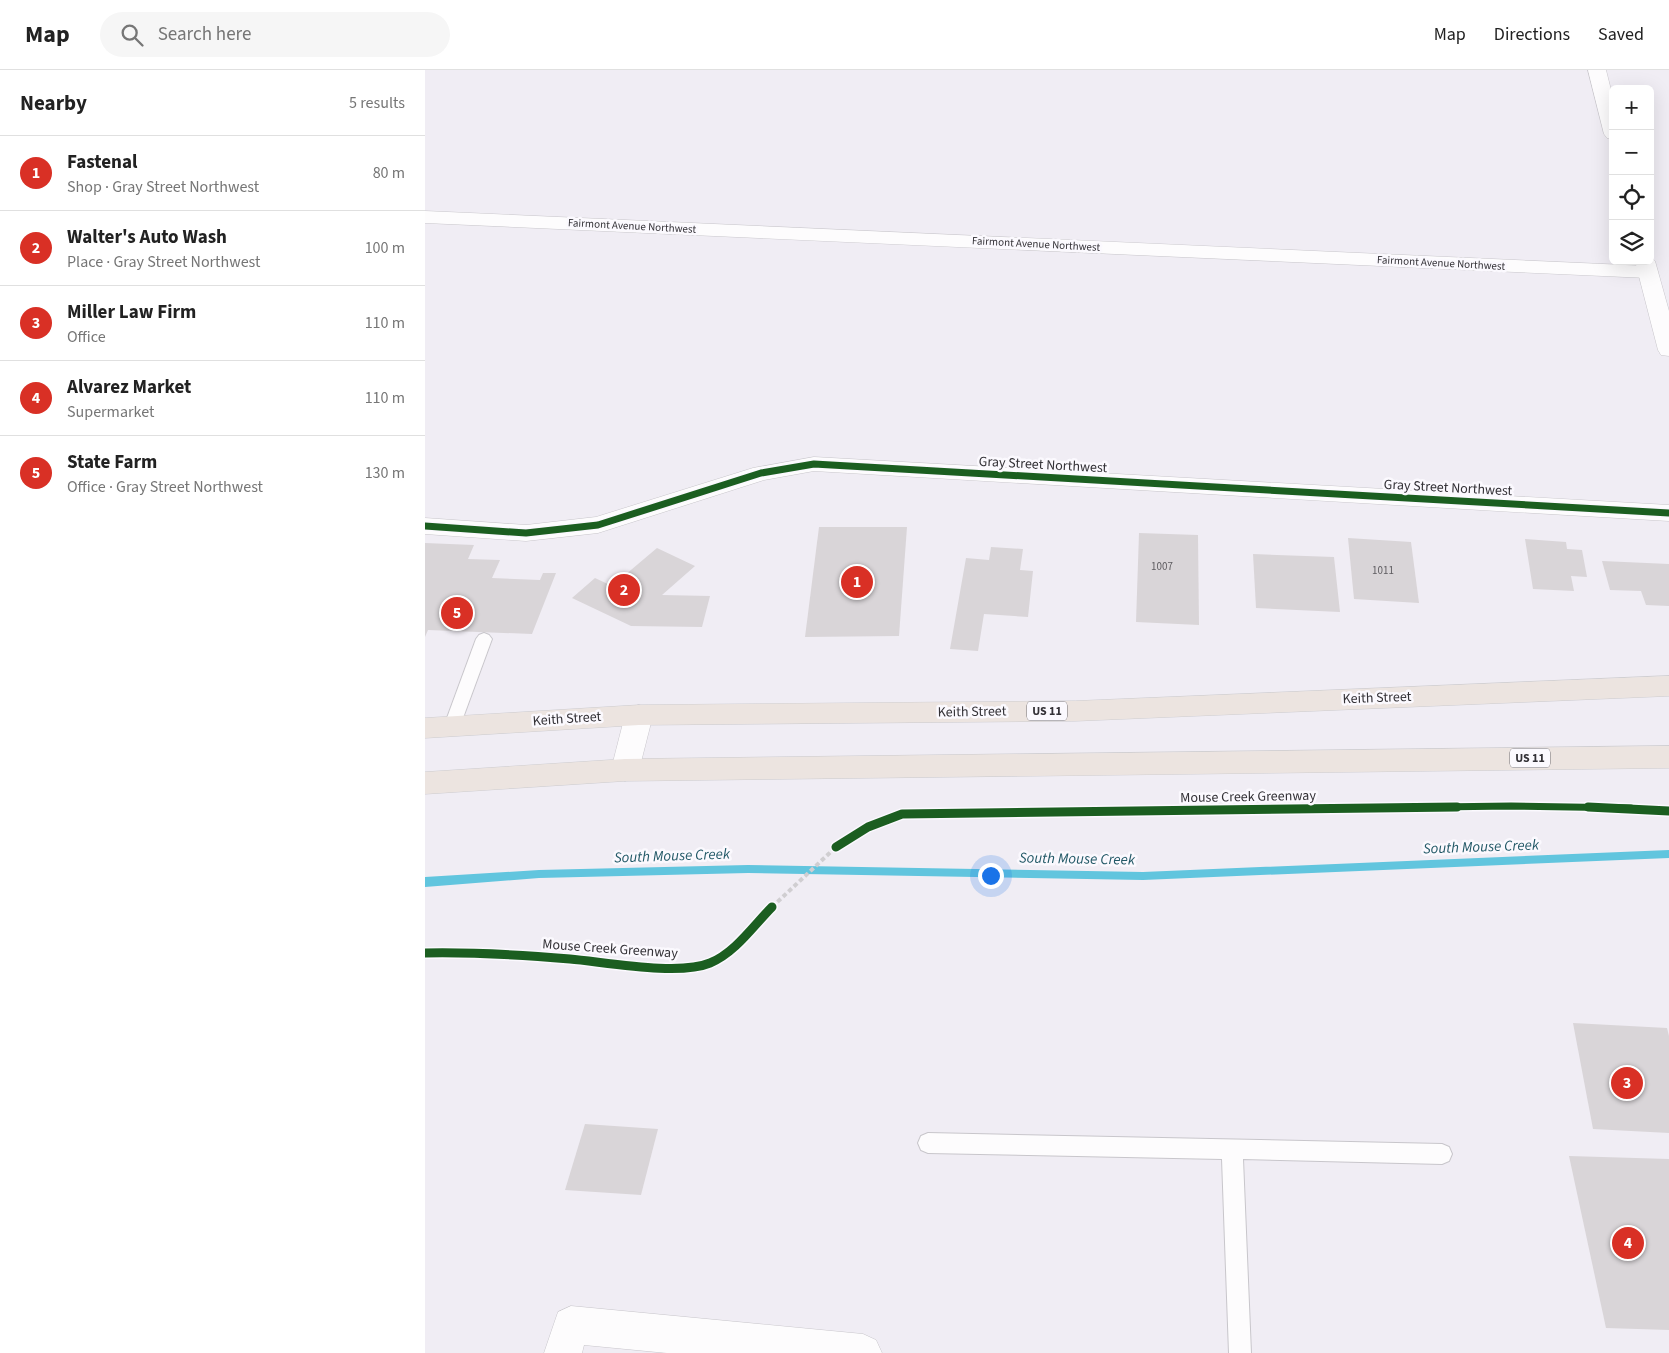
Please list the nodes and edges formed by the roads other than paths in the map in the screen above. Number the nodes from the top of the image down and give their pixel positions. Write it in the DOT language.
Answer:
graph roads {
  1 [pos="1597,70"];
  2 [pos="1612,130"];
  3 [pos="425,217"];
  4 [pos="1646,267"];
  5 [pos="1663,304"];
  6 [pos="1669,350"];
  7 [pos="1669,513"];
  8 [pos="425,526"];
  9 [pos="484,640"];
  10 [pos="1669,686"];
  11 [pos="639,715"];
  12 [pos="452,726"];
  13 [pos="425,728"];
  14 [pos="1669,757"];
  15 [pos="625,770"];
  16 [pos="425,783"];
  17 [pos="929,1143"];
  18 [pos="1232,1150"];
  19 [pos="1442,1154"];
  20 [pos="567,1339"];
  21 [pos="863,1353"];
  22 [pos="1239,1353"];
  1 -- 2 [label="street"];
  3 -- 4 [label="street, Fairmont Avenue Northwest"];
  4 -- 5 [label="street"];
  5 -- 6 [label="street"];
  7 -- 8 [label="street, Gray Street Northwest"];
  9 -- 12 [label="lane"];
  10 -- 11 [label="main road, Keith Street / US 11"];
  11 -- 12 [label="main road, Keith Street / US 11"];
  11 -- 15 [label="street"];
  12 -- 13 [label="main road, Keith Street / US 11"];
  14 -- 15 [label="main road, US 11"];
  15 -- 16 [label="main road, US 11"];
  17 -- 18 [label="lane"];
  18 -- 19 [label="lane"];
  18 -- 22 [label="lane"];
  20 -- 21 [label="street"];
}
